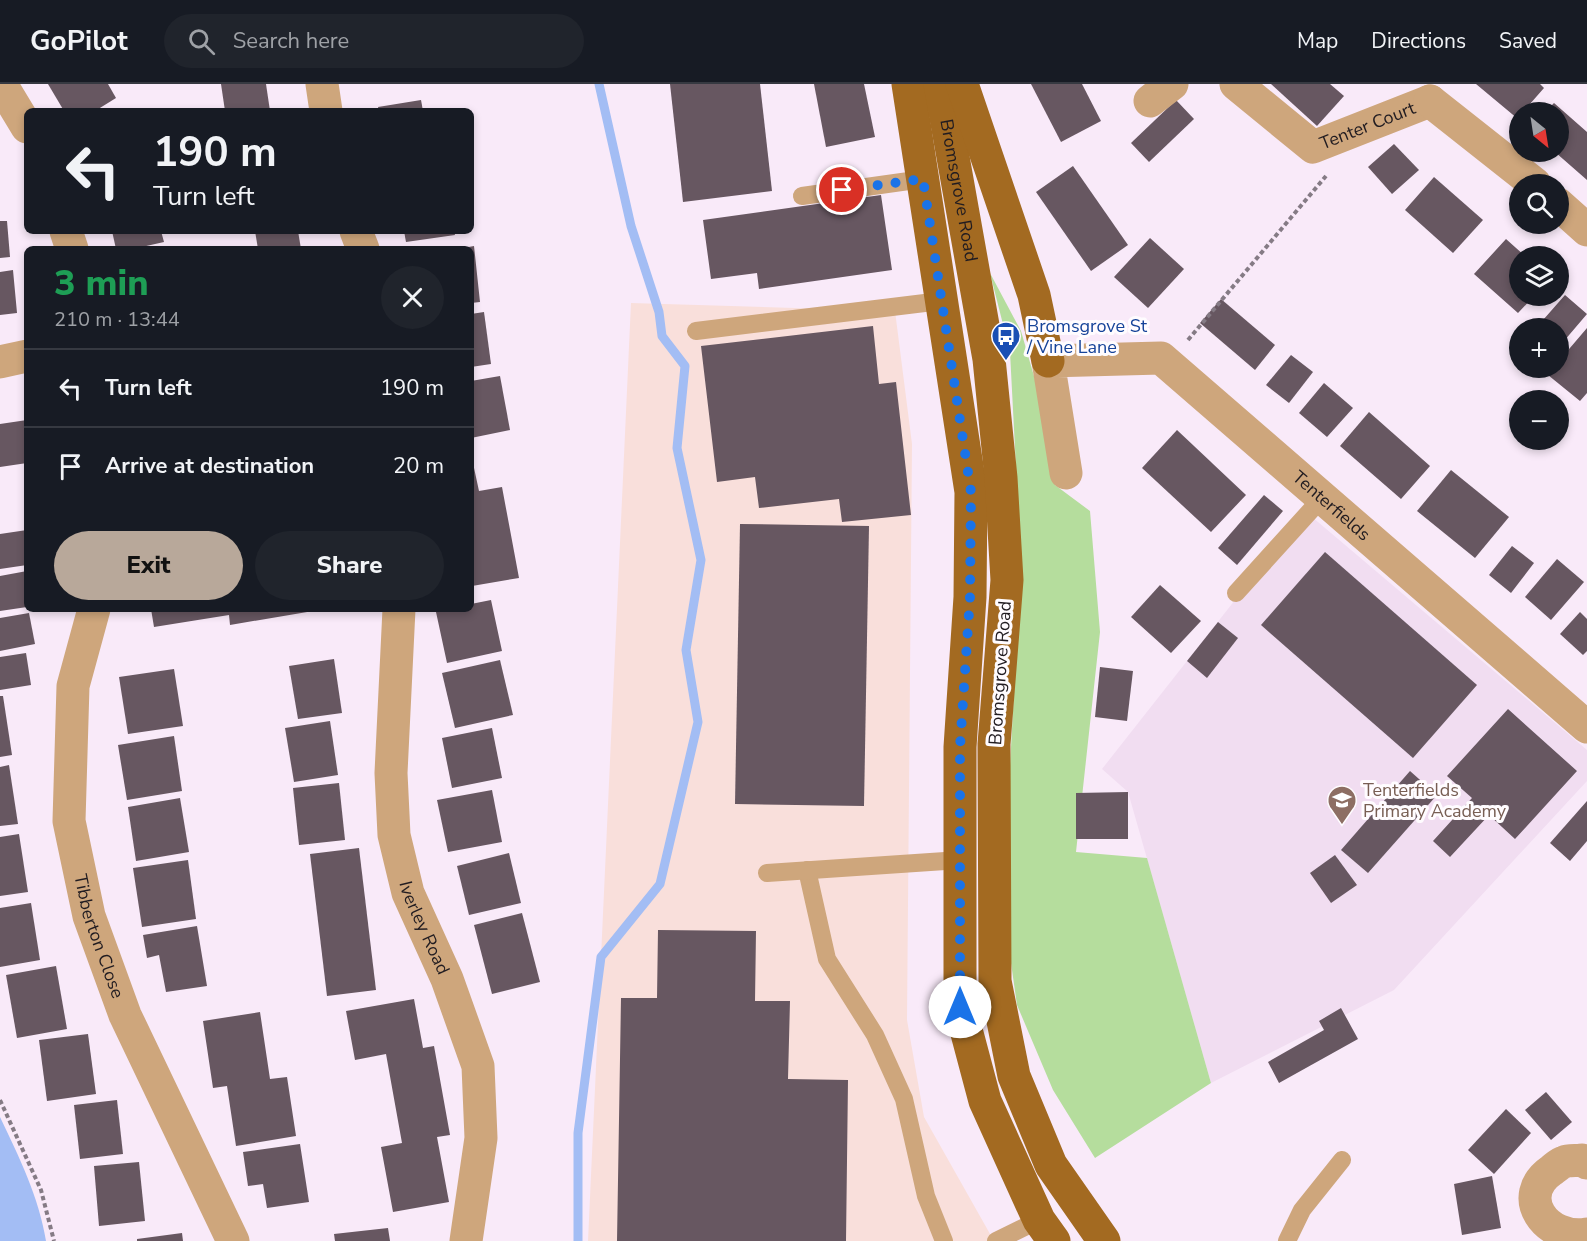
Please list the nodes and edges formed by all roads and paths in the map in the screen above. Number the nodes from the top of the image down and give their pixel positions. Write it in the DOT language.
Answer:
graph roads {
  1 [pos="1,84"];
  2 [pos="322,84"];
  3 [pos="908,84"];
  4 [pos="940,84"];
  5 [pos="962,84"];
  6 [pos="1236,84"];
  7 [pos="1427,92"];
  8 [pos="326,108"];
  9 [pos="24,122"];
  10 [pos="1332,169"];
  11 [pos="1523,174"];
  12 [pos="923,179"];
  13 [pos="802,196"];
  14 [pos="1569,214"];
  15 [pos="1587,230"];
  16 [pos="941,301"];
  17 [pos="696,331"];
  18 [pos="24,357"];
  19 [pos="1048,361"];
  20 [pos="0,362"];
  21 [pos="1167,364"];
  22 [pos="1066,473"];
  23 [pos="1322,498"];
  24 [pos="1236,593"];
  25 [pos="93,612"];
  26 [pos="399,612"];
  27 [pos="1587,728"];
  28 [pos="960,860"];
  29 [pos="807,870"];
  30 [pos="767,873"];
  31 [pos="0,1100"];
  32 [pos="1342,1160"];
  33 [pos="1587,1163"];
  34 [pos="1047,1230"];
  35 [pos="1587,1234"];
  36 [pos="54,1241"];
  37 [pos="233,1241"];
  38 [pos="466,1241"];
  39 [pos="944,1241"];
  40 [pos="996,1241"];
  41 [pos="1104,1241"];
  42 [pos="1287,1241"];
  1 -- 9 [label="street"];
  2 -- 8 [label="street"];
  3 -- 12 [label="main road, Bromsgrove Road"];
  4 -- 41 [label="main road, Bromsgrove Road"];
  5 -- 19 [label="main road"];
  6 -- 7 [label="street, Tenter Court"];
  7 -- 11 [label="street"];
  10 -- 21 [label="path"];
  12 -- 13 [label="lane"];
  12 -- 16 [label="main road, Bromsgrove Road"];
  14 -- 15 [label="street"];
  16 -- 17 [label="lane"];
  16 -- 28 [label="main road, Bromsgrove Road"];
  18 -- 20 [label="street"];
  19 -- 21 [label="street, Tenterfields"];
  19 -- 22 [label="street"];
  21 -- 23 [label="street, Tenterfields"];
  23 -- 24 [label="lane"];
  23 -- 27 [label="street, Tenterfields"];
  25 -- 37 [label="street, Tibberton Close"];
  26 -- 38 [label="street, Iverley Road"];
  28 -- 29 [label="lane"];
  28 -- 34 [label="main road, Bromsgrove Road"];
  29 -- 30 [label="lane"];
  29 -- 39 [label="lane"];
  31 -- 36 [label="path"];
  32 -- 42 [label="lane"];
  33 -- 35 [label="street"];
  34 -- 40 [label="lane"];
}
